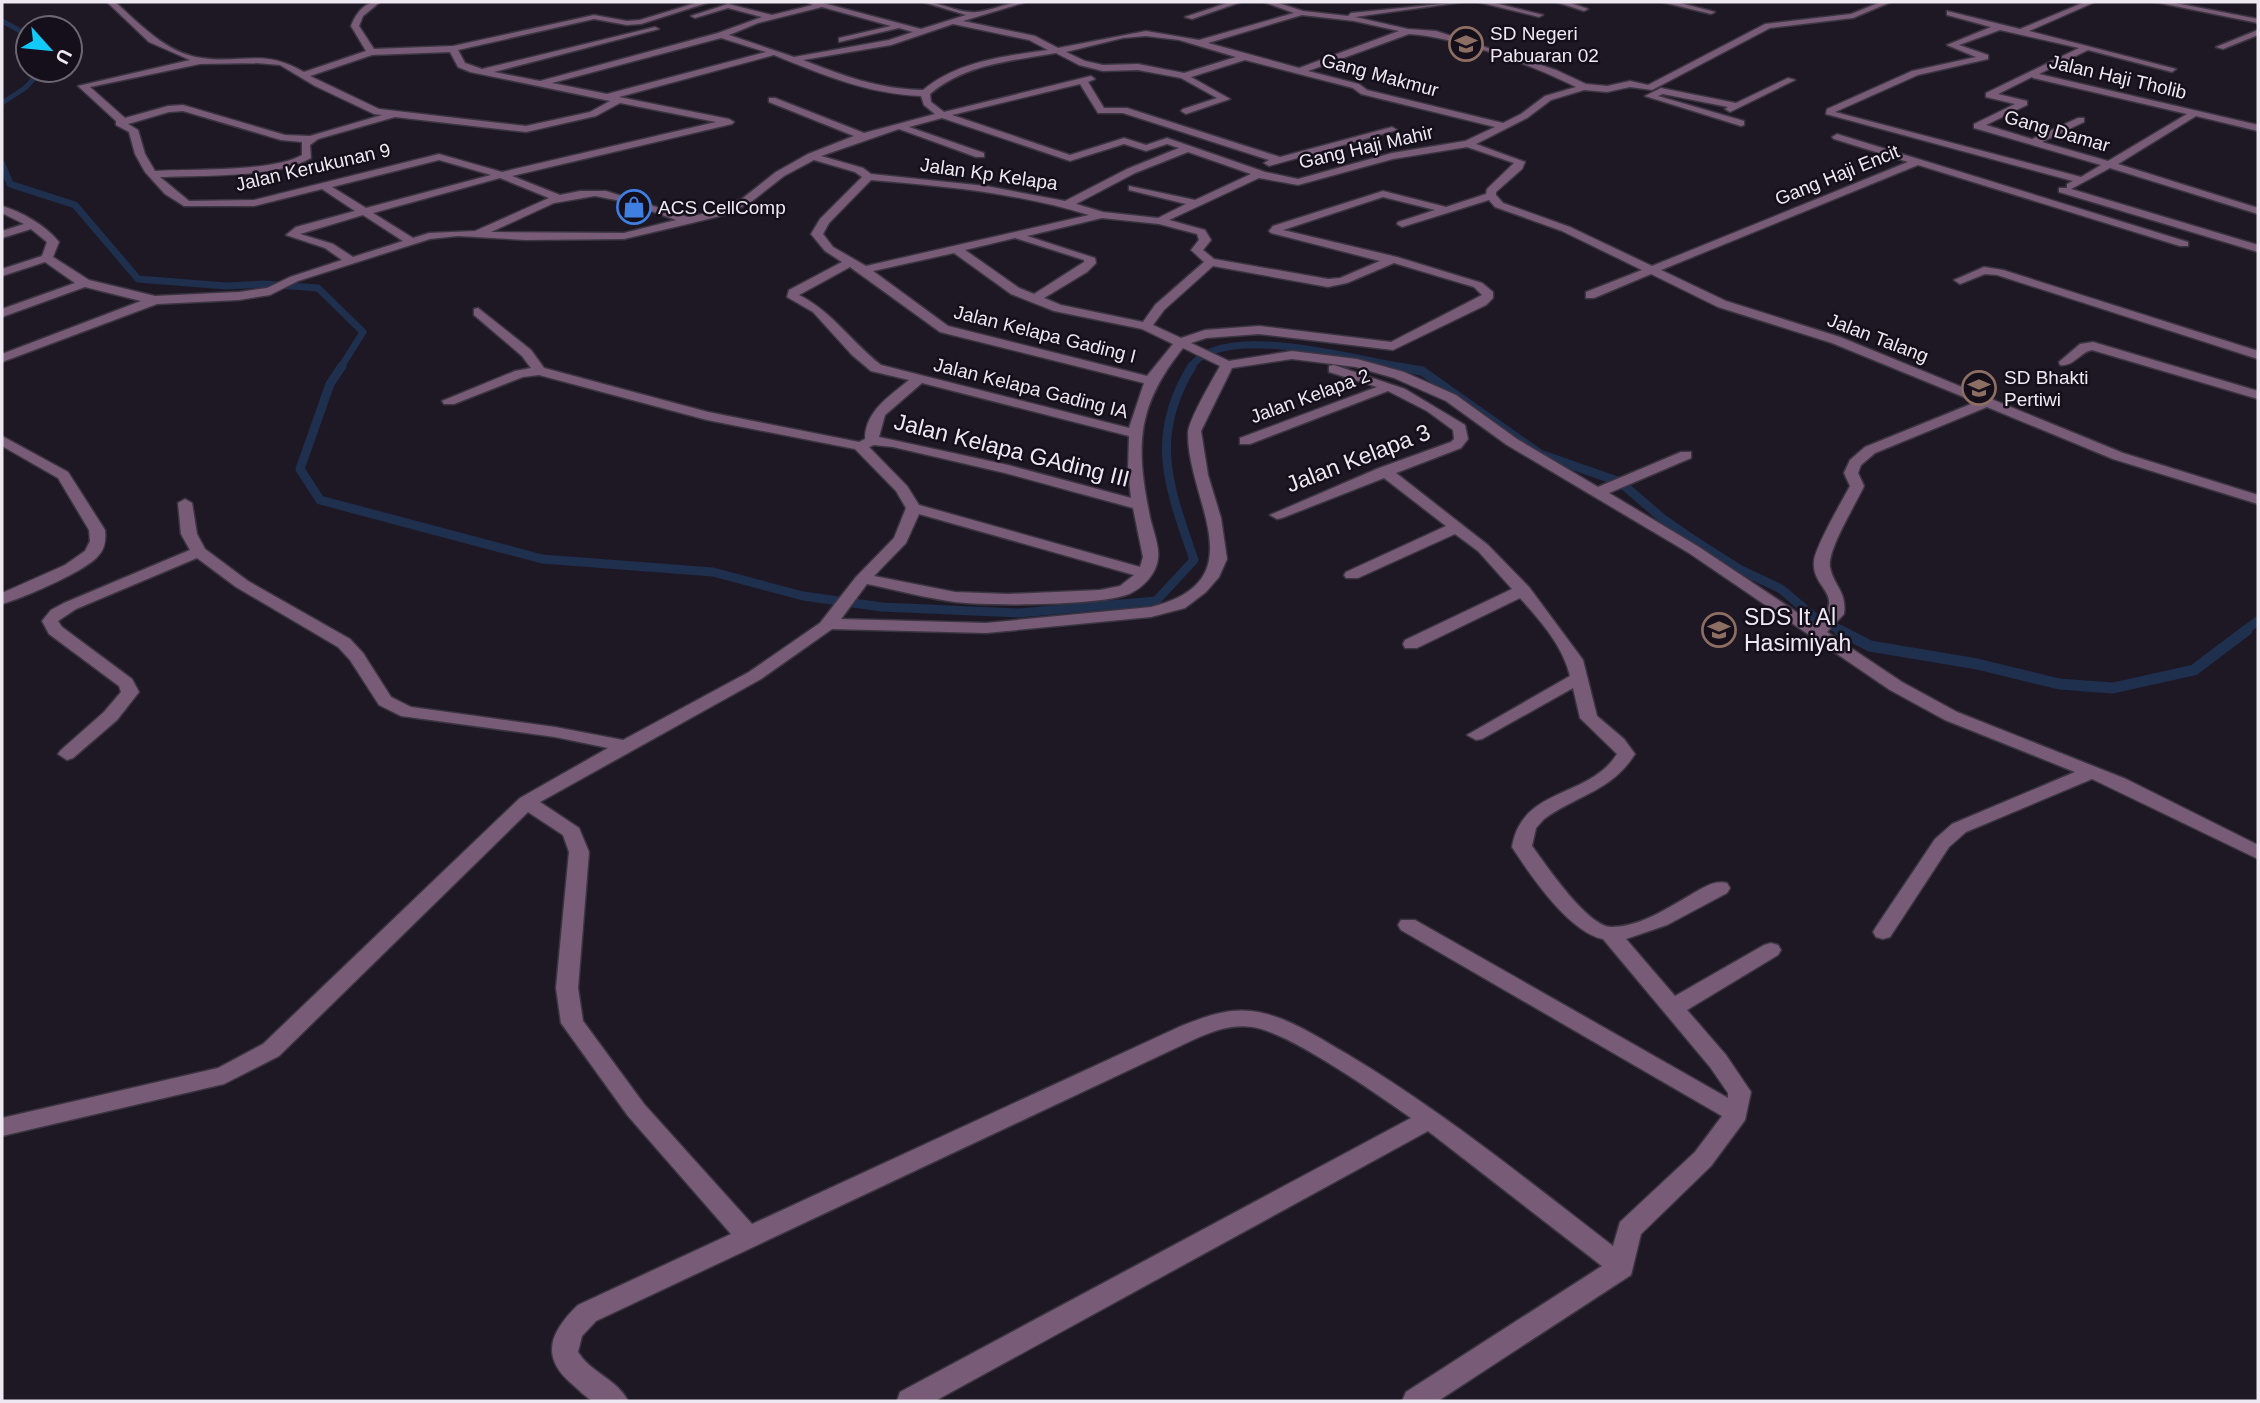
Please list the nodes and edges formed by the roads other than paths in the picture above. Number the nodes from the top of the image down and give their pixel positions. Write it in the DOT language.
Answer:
graph roads {
  1 [pos="111,2"];
  2 [pos="376,2"];
  3 [pos="706,2"];
  4 [pos="811,2"];
  5 [pos="927,2"];
  6 [pos="1014,2"];
  7 [pos="1237,2"];
  8 [pos="1268,2"];
  9 [pos="1458,2"];
  10 [pos="1482,2"];
  11 [pos="1560,2"];
  12 [pos="1666,2"];
  13 [pos="1887,2"];
  14 [pos="2091,2"];
  15 [pos="2159,2"];
  16 [pos="1198,4"];
  17 [pos="822,5"];
  18 [pos="2221,7"];
  19 [pos="1217,8"];
  20 [pos="1584,9"];
  21 [pos="1711,12"];
  22 [pos="2210,12"];
  23 [pos="1302,13"];
  24 [pos="1950,13"];
  25 [pos="974,15"];
  26 [pos="1539,15"];
  27 [pos="1333,16"];
  28 [pos="772,17"];
  29 [pos="1189,17"];
  30 [pos="952,21"];
  31 [pos="2258,21"];
  32 [pos="676,22"];
  33 [pos="664,26"];
  34 [pos="899,26"];
  35 [pos="1999,27"];
  36 [pos="924,32"];
  37 [pos="1408,32"];
  38 [pos="2020,32"];
  39 [pos="2258,32"];
  40 [pos="722,35"];
  41 [pos="1198,43"];
  42 [pos="821,45"];
  43 [pos="2087,47"];
  44 [pos="2220,47"];
  45 [pos="453,49"];
  46 [pos="1058,50"];
  47 [pos="775,51"];
  48 [pos="371,52"];
  49 [pos="1245,57"];
  50 [pos="795,59"];
  51 [pos="200,61"];
  52 [pos="1111,68"];
  53 [pos="2172,69"];
  54 [pos="482,72"];
  55 [pos="1299,72"];
  56 [pos="303,75"];
  57 [pos="2033,75"];
  58 [pos="1184,76"];
  59 [pos="1082,80"];
  60 [pos="1791,80"];
  61 [pos="535,85"];
  62 [pos="1584,86"];
  63 [pos="1649,88"];
  64 [pos="1661,91"];
  65 [pos="925,93"];
  66 [pos="604,97"];
  67 [pos="618,100"];
  68 [pos="772,100"];
  69 [pos="1739,106"];
  70 [pos="1186,111"];
  71 [pos="2195,113"];
  72 [pos="399,114"];
  73 [pos="942,115"];
  74 [pos="1710,115"];
  75 [pos="2081,120"];
  76 [pos="122,121"];
  77 [pos="1741,123"];
  78 [pos="898,126"];
  79 [pos="1505,126"];
  80 [pos="2258,128"];
  81 [pos="1392,130"];
  82 [pos="863,136"];
  83 [pos="1837,136"];
  84 [pos="310,139"];
  85 [pos="2033,142"];
  86 [pos="1468,144"];
  87 [pos="1188,148"];
  88 [pos="980,155"];
  89 [pos="812,156"];
  90 [pos="1279,160"];
  91 [pos="1917,162"];
  92 [pos="2110,165"];
  93 [pos="1258,172"];
  94 [pos="155,174"];
  95 [pos="501,175"];
  96 [pos="868,177"];
  97 [pos="2082,180"];
  98 [pos="322,185"];
  99 [pos="1139,189"];
  100 [pos="2063,190"];
  101 [pos="1491,196"];
  102 [pos="559,198"];
  103 [pos="2043,201"];
  104 [pos="1195,203"];
  105 [pos="1067,204"];
  106 [pos="2,209"];
  107 [pos="1447,209"];
  108 [pos="2258,211"];
  109 [pos="362,212"];
  110 [pos="1102,215"];
  111 [pos="688,221"];
  112 [pos="1158,221"];
  113 [pos="33,225"];
  114 [pos="1402,225"];
  115 [pos="477,234"];
  116 [pos="2,235"];
  117 [pos="1016,236"];
  118 [pos="410,240"];
  119 [pos="2184,244"];
  120 [pos="956,249"];
  121 [pos="2258,249"];
  122 [pos="47,258"];
  123 [pos="1387,259"];
  124 [pos="350,260"];
  125 [pos="850,262"];
  126 [pos="1210,262"];
  127 [pos="864,270"];
  128 [pos="1653,271"];
  129 [pos="2,273"];
  130 [pos="1960,280"];
  131 [pos="82,284"];
  132 [pos="1590,295"];
  133 [pos="1035,299"];
  134 [pos="155,300"];
  135 [pos="478,312"];
  136 [pos="2,313"];
  137 [pos="1146,326"];
  138 [pos="1184,344"];
  139 [pos="2258,355"];
  140 [pos="2,358"];
  141 [pos="1220,362"];
  142 [pos="1252,362"];
  143 [pos="2065,362"];
  144 [pos="539,371"];
  145 [pos="919,379"];
  146 [pos="1151,381"];
  147 [pos="1388,387"];
  148 [pos="2258,395"];
  149 [pos="449,401"];
  150 [pos="1988,402"];
  151 [pos="1134,433"];
  152 [pos="2,440"];
  153 [pos="1245,440"];
  154 [pos="866,444"];
  155 [pos="1686,455"];
  156 [pos="1384,471"];
  157 [pos="1606,489"];
  158 [pos="2258,500"];
  159 [pos="185,503"];
  160 [pos="1140,505"];
  161 [pos="914,508"];
  162 [pos="1277,515"];
  163 [pos="1457,527"];
  164 [pos="199,552"];
  165 [pos="1146,573"];
  166 [pos="1352,575"];
  167 [pos="858,586"];
  168 [pos="1523,590"];
  169 [pos="2,599"];
  170 [pos="832,620"];
  171 [pos="1824,626"];
  172 [pos="1411,643"];
  173 [pos="1579,678"];
  174 [pos="1476,734"];
  175 [pos="623,746"];
  176 [pos="67,754"];
  177 [pos="2092,772"];
  178 [pos="527,802"];
  179 [pos="2258,853"];
  180 [pos="1720,888"];
  181 [pos="1408,925"];
  182 [pos="1883,932"];
  183 [pos="1610,934"];
  184 [pos="1771,950"];
  185 [pos="1674,1008"];
  186 [pos="1737,1114"];
  187 [pos="1430,1119"];
  188 [pos="2,1127"];
  189 [pos="749,1238"];
  190 [pos="1622,1267"];
  191 [pos="614,1401"];
  192 [pos="910,1401"];
  193 [pos="1416,1401"];
  1 -- 51 [label="street"];
  2 -- 48 [label="street"];
  3 -- 45 [label="street"];
  4 -- 17 [label="street"];
  5 -- 25 [label="street"];
  6 -- 25 [label="street"];
  7 -- 19 [label="street"];
  8 -- 23 [label="street"];
  9 -- 27 [label="street"];
  10 -- 26 [label="street"];
  11 -- 20 [label="street"];
  12 -- 21 [label="street"];
  13 -- 63 [label="street"];
  14 -- 38 [label="street"];
  15 -- 22 [label="street"];
  16 -- 19 [label="street"];
  17 -- 28 [label="street"];
  17 -- 34 [label="street"];
  18 -- 22 [label="street"];
  19 -- 29 [label="street"];
  22 -- 31 [label="street"];
  23 -- 27 [label="street"];
  23 -- 41 [label="street"];
  24 -- 35 [label="street"];
  25 -- 30 [label="street"];
  27 -- 37 [label="street"];
  28 -- 32 [label="street"];
  28 -- 40 [label="street"];
  30 -- 36 [label="street"];
  30 -- 46 [label="street"];
  33 -- 54 [label="street"];
  34 -- 36 [label="street"];
  34 -- 42 [label="street"];
  35 -- 38 [label="street"];
  35 -- 97 [label="street"];
  36 -- 50 [label="street"];
  37 -- 55 [label="street"];
  37 -- 62 [label="street"];
  38 -- 43 [label="street"];
  39 -- 44 [label="street"];
  40 -- 47 [label="street"];
  40 -- 61 [label="street"];
  41 -- 46 [label="street, Gang Makmur"];
  41 -- 49 [label="street, Gang Makmur"];
  43 -- 53 [label="street, Jalan Haji Tholib"];
  43 -- 57 [label="street, Jalan Haji Tholib"];
  45 -- 48 [label="street"];
  45 -- 54 [label="street"];
  46 -- 52 [label="street"];
  46 -- 65 [label="street, Gang Makmur"];
  47 -- 50 [label="street"];
  47 -- 66 [label="street"];
  48 -- 56 [label="street"];
  49 -- 55 [label="street, Gang Makmur"];
  49 -- 58 [label="street"];
  50 -- 65 [label="street"];
  51 -- 56 [label="street"];
  51 -- 76 [label="street"];
  52 -- 58 [label="street"];
  52 -- 59 [label="street"];
  54 -- 61 [label="street"];
  55 -- 79 [label="street, Gang Makmur"];
  56 -- 72 [label="street"];
  57 -- 71 [label="street, Jalan Haji Tholib"];
  57 -- 85 [label="street, Gang Damar"];
  58 -- 70 [label="street"];
  59 -- 73 [label="street"];
  59 -- 90 [label="street"];
  60 -- 69 [label="street"];
  61 -- 66 [label="street"];
  62 -- 63 [label="street"];
  62 -- 79 [label="street"];
  63 -- 64 [label="street"];
  64 -- 69 [label="street"];
  64 -- 74 [label="street"];
  65 -- 73 [label="street"];
  66 -- 67 [label="street"];
  67 -- 72 [label="street"];
  67 -- 95 [label="street"];
  68 -- 82 [label="street"];
  69 -- 74 [label="street"];
  71 -- 80 [label="street, Jalan Haji Tholib"];
  71 -- 92 [label="street"];
  72 -- 84 [label="street"];
  73 -- 78 [label="street"];
  73 -- 87 [label="street, Gang Haji Mahir"];
  74 -- 77 [label="street"];
  75 -- 85 [label="street"];
  76 -- 84 [label="street, Jalan Kerukunan 9"];
  76 -- 94 [label="street, Jalan Kerukunan 9"];
  78 -- 82 [label="street"];
  78 -- 88 [label="street"];
  79 -- 86 [label="street"];
  81 -- 90 [label="street"];
  82 -- 89 [label="street"];
  83 -- 91 [label="street"];
  84 -- 94 [label="street"];
  85 -- 92 [label="street, Gang Damar"];
  86 -- 93 [label="street, Gang Haji Mahir"];
  86 -- 101 [label="street"];
  87 -- 93 [label="street, Gang Haji Mahir"];
  87 -- 105 [label="street"];
  89 -- 96 [label="street, Jalan Kp Kelapa"];
  89 -- 111 [label="street"];
  90 -- 93 [label="street"];
  91 -- 103 [label="street, Gang Haji Encit"];
  91 -- 128 [label="street, Gang Haji Encit"];
  92 -- 97 [label="street"];
  92 -- 108 [label="street, Gang Damar"];
  93 -- 104 [label="street"];
  94 -- 98 [label="street, Jalan Kerukunan 9"];
  95 -- 98 [label="street, Jalan Kerukunan 9"];
  95 -- 102 [label="street, Jalan Kerukunan 9"];
  95 -- 109 [label="street"];
  96 -- 105 [label="street, Jalan Kp Kelapa"];
  96 -- 125 [label="street, Jalan Kelapa Gading I"];
  97 -- 100 [label="street"];
  98 -- 109 [label="street"];
  99 -- 104 [label="street"];
  100 -- 103 [label="street"];
  100 -- 121 [label="street"];
  101 -- 107 [label="street"];
  101 -- 128 [label="street, Jalan Talang"];
  102 -- 111 [label="street"];
  102 -- 115 [label="street"];
  103 -- 119 [label="street, Gang Haji Encit"];
  104 -- 112 [label="street"];
  105 -- 110 [label="street, Jalan Kp Kelapa"];
  106 -- 113 [label="street"];
  107 -- 114 [label="street"];
  107 -- 123 [label="street"];
  109 -- 118 [label="street"];
  109 -- 124 [label="street"];
  110 -- 112 [label="street"];
  110 -- 117 [label="street"];
  111 -- 115 [label="street"];
  112 -- 126 [label="street"];
  113 -- 116 [label="street"];
  113 -- 122 [label="street"];
  115 -- 118 [label="street"];
  117 -- 120 [label="street"];
  117 -- 133 [label="street"];
  118 -- 124 [label="street"];
  120 -- 127 [label="street"];
  120 -- 133 [label="street"];
  122 -- 129 [label="street"];
  122 -- 131 [label="street"];
  123 -- 126 [label="street"];
  123 -- 138 [label="street"];
  124 -- 134 [label="street"];
  125 -- 127 [label="street, Jalan Kelapa Gading I"];
  125 -- 145 [label="street, Jalan Kelapa Gading IA"];
  126 -- 137 [label="street"];
  127 -- 146 [label="street, Jalan Kelapa Gading I"];
  128 -- 132 [label="street, Gang Haji Encit"];
  128 -- 150 [label="street, Jalan Talang"];
  130 -- 139 [label="street"];
  131 -- 134 [label="street"];
  131 -- 136 [label="street"];
  133 -- 137 [label="street"];
  134 -- 140 [label="street"];
  135 -- 144 [label="street"];
  137 -- 138 [label="street"];
  138 -- 141 [label="street"];
  138 -- 146 [label="street"];
  141 -- 142 [label="street"];
  141 -- 170 [label="street"];
  142 -- 147 [label="street"];
  142 -- 157 [label="street"];
  143 -- 148 [label="street"];
  144 -- 149 [label="street"];
  144 -- 154 [label="street, Jalan Kelapa GAding III"];
  145 -- 151 [label="street, Jalan Kelapa Gading IA"];
  145 -- 154 [label="street, Jalan Kelapa Gading IA"];
  146 -- 151 [label="street"];
  147 -- 153 [label="street, Jalan Kelapa 2"];
  147 -- 156 [label="street, Jalan Kelapa 3"];
  150 -- 158 [label="street, Jalan Talang"];
  150 -- 171 [label="street"];
  151 -- 160 [label="street"];
  152 -- 169 [label="street"];
  154 -- 160 [label="street, Jalan Kelapa GAding III"];
  154 -- 161 [label="street"];
  155 -- 157 [label="street"];
  156 -- 162 [label="street, Jalan Kelapa 3"];
  156 -- 163 [label="street"];
  157 -- 171 [label="street"];
  159 -- 164 [label="street"];
  160 -- 165 [label="street"];
  161 -- 165 [label="street"];
  161 -- 167 [label="street"];
  163 -- 166 [label="street"];
  163 -- 168 [label="street"];
  164 -- 175 [label="street"];
  164 -- 176 [label="street"];
  165 -- 167 [label="street"];
  167 -- 170 [label="street"];
  168 -- 172 [label="street"];
  168 -- 173 [label="street"];
  170 -- 175 [label="street"];
  171 -- 177 [label="street"];
  173 -- 174 [label="street"];
  173 -- 183 [label="street"];
  175 -- 178 [label="street"];
  177 -- 179 [label="street"];
  177 -- 182 [label="street"];
  178 -- 188 [label="street"];
  178 -- 189 [label="street"];
  180 -- 183 [label="street"];
  181 -- 186 [label="street"];
  183 -- 185 [label="street"];
  184 -- 185 [label="street"];
  185 -- 186 [label="street"];
  186 -- 190 [label="street"];
  187 -- 189 [label="street"];
  187 -- 190 [label="street"];
  187 -- 192 [label="street"];
  189 -- 191 [label="street"];
  190 -- 193 [label="street"];
}
